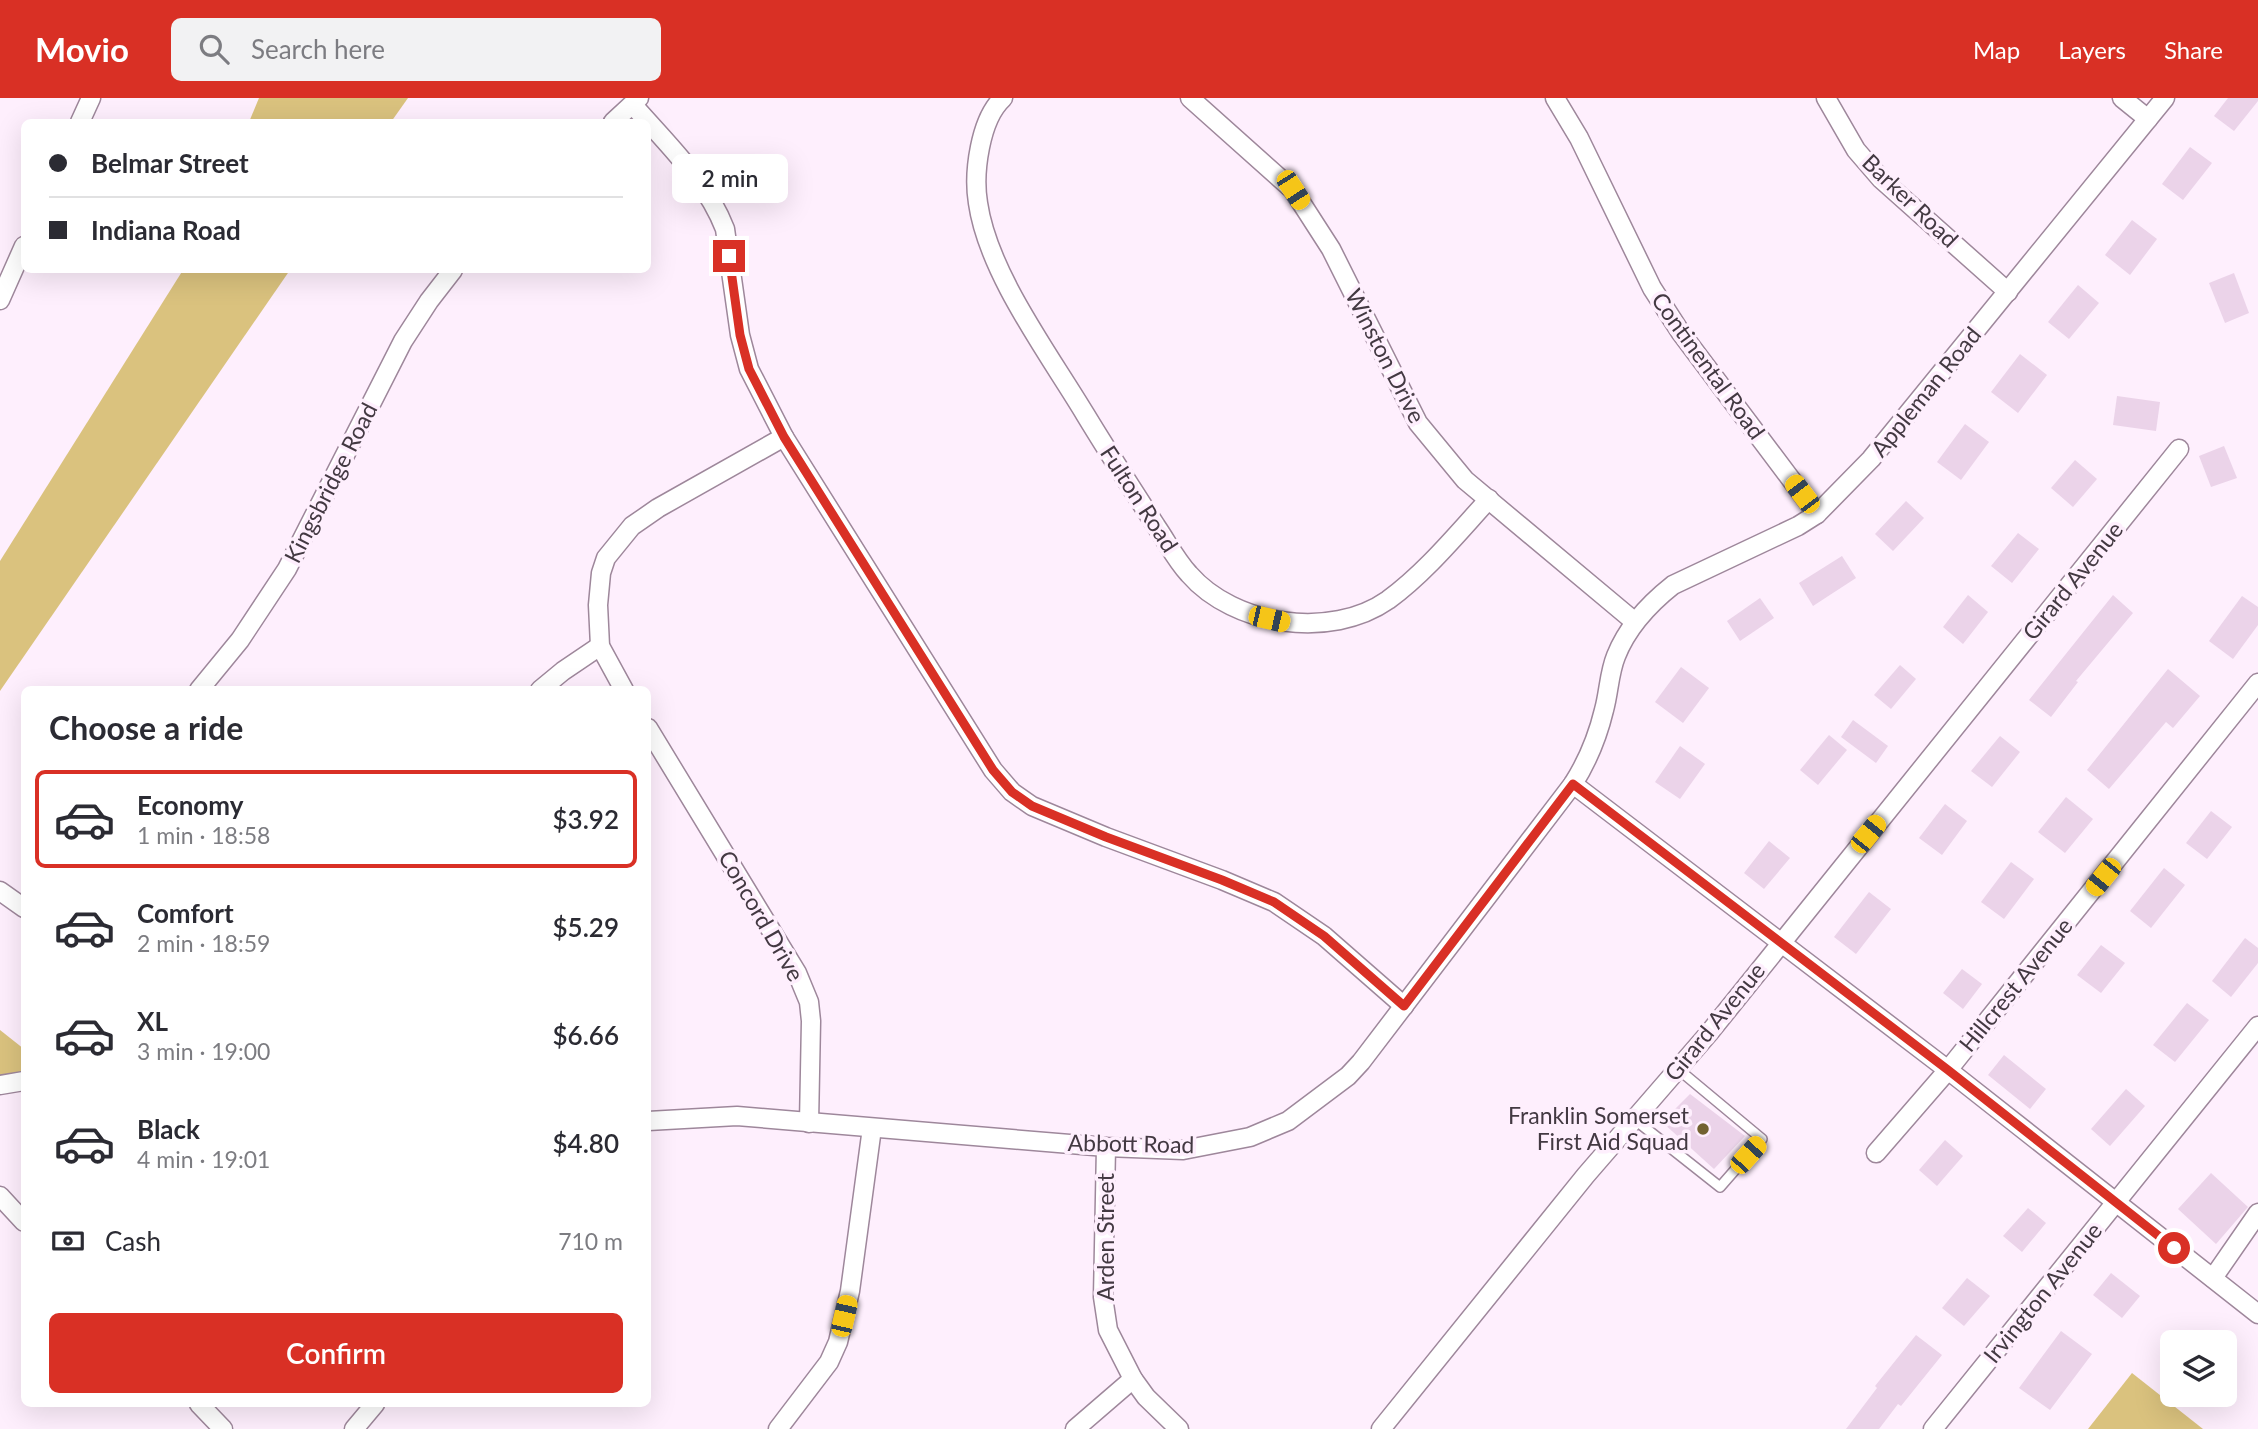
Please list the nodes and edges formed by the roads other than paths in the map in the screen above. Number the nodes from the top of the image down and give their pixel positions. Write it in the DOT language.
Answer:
graph roads {
  1 [pos="91,98"];
  2 [pos="1003,98"];
  3 [pos="1190,98"];
  4 [pos="1555,98"];
  5 [pos="1826,98"];
  6 [pos="2122,98"];
  7 [pos="2165,98"];
  8 [pos="636,102"];
  9 [pos="81,119"];
  10 [pos="616,119"];
  11 [pos="650,119"];
  12 [pos="2148,119"];
  13 [pos="651,121"];
  14 [pos="21,253"];
  15 [pos="451,273"];
  16 [pos="2008,292"];
  17 [pos="0,300"];
  18 [pos="784,437"];
  19 [pos="2179,449"];
  20 [pos="1489,499"];
  21 [pos="1817,514"];
  22 [pos="1635,622"];
  23 [pos="600,646"];
  24 [pos="2258,683"];
  25 [pos="202,686"];
  26 [pos="545,686"];
  27 [pos="622,686"];
  28 [pos="651,733"];
  29 [pos="1573,784"];
  30 [pos="0,891"];
  31 [pos="21,903"];
  32 [pos="1780,942"];
  33 [pos="1404,1006"];
  34 [pos="2258,1026"];
  35 [pos="1678,1069"];
  36 [pos="1948,1070"];
  37 [pos="21,1082"];
  38 [pos="0,1085"];
  39 [pos="1634,1119"];
  40 [pos="651,1121"];
  41 [pos="809,1123"];
  42 [pos="872,1128"];
  43 [pos="1106,1147"];
  44 [pos="1876,1153"];
  45 [pos="0,1196"];
  46 [pos="2117,1203"];
  47 [pos="2258,1213"];
  48 [pos="21,1219"];
  49 [pos="2213,1279"];
  50 [pos="2258,1314"];
  51 [pos="1133,1379"];
  52 [pos="202,1407"];
  53 [pos="372,1407"];
  54 [pos="223,1429"];
  55 [pos="354,1429"];
  56 [pos="778,1429"];
  57 [pos="1075,1429"];
  58 [pos="1180,1429"];
  59 [pos="1381,1429"];
  60 [pos="1933,1429"];
  1 -- 9 [label="street"];
  2 -- 20 [label="street, Fulton Road"];
  3 -- 20 [label="street, Winston Drive"];
  4 -- 21 [label="street, Continental Road"];
  5 -- 16 [label="street, Barker Road"];
  6 -- 12 [label="street"];
  7 -- 12 [label="street, Appleman Road"];
  8 -- 10 [label="street"];
  8 -- 11 [label="street"];
  12 -- 16 [label="street, Appleman Road"];
  13 -- 18 [label="street"];
  14 -- 17 [label="street"];
  15 -- 25 [label="street, Kingsbridge Road"];
  16 -- 21 [label="street, Appleman Road"];
  18 -- 23 [label="street"];
  18 -- 33 [label="street"];
  19 -- 32 [label="street, Girard Avenue"];
  20 -- 22 [label="street, Winston Drive"];
  21 -- 22 [label="street, Appleman Road"];
  22 -- 29 [label="street, Abbott Road"];
  23 -- 26 [label="street"];
  23 -- 27 [label="street"];
  24 -- 36 [label="street, Hillcrest Avenue"];
  28 -- 41 [label="street, Concord Drive"];
  29 -- 32 [label="street"];
  29 -- 33 [label="street, Abbott Road"];
  30 -- 31 [label="street"];
  32 -- 35 [label="street, Girard Avenue"];
  32 -- 36 [label="street"];
  33 -- 43 [label="street, Abbott Road"];
  34 -- 46 [label="street, Irvington Avenue"];
  35 -- 39 [label="street, Girard Avenue"];
  35 -- 39 [label="lane"];
  36 -- 44 [label="street, Hillcrest Avenue"];
  36 -- 46 [label="street"];
  37 -- 38 [label="street"];
  39 -- 59 [label="street, Girard Avenue"];
  40 -- 41 [label="street, Abbott Road"];
  41 -- 42 [label="street, Abbott Road"];
  42 -- 43 [label="street, Abbott Road"];
  42 -- 56 [label="street"];
  43 -- 51 [label="street, Arden Street"];
  45 -- 48 [label="street"];
  46 -- 49 [label="street"];
  46 -- 60 [label="street, Irvington Avenue"];
  47 -- 49 [label="street"];
  49 -- 50 [label="street"];
  51 -- 57 [label="street"];
  51 -- 58 [label="street, Arden Street"];
  52 -- 54 [label="street"];
  53 -- 55 [label="street"];
}
